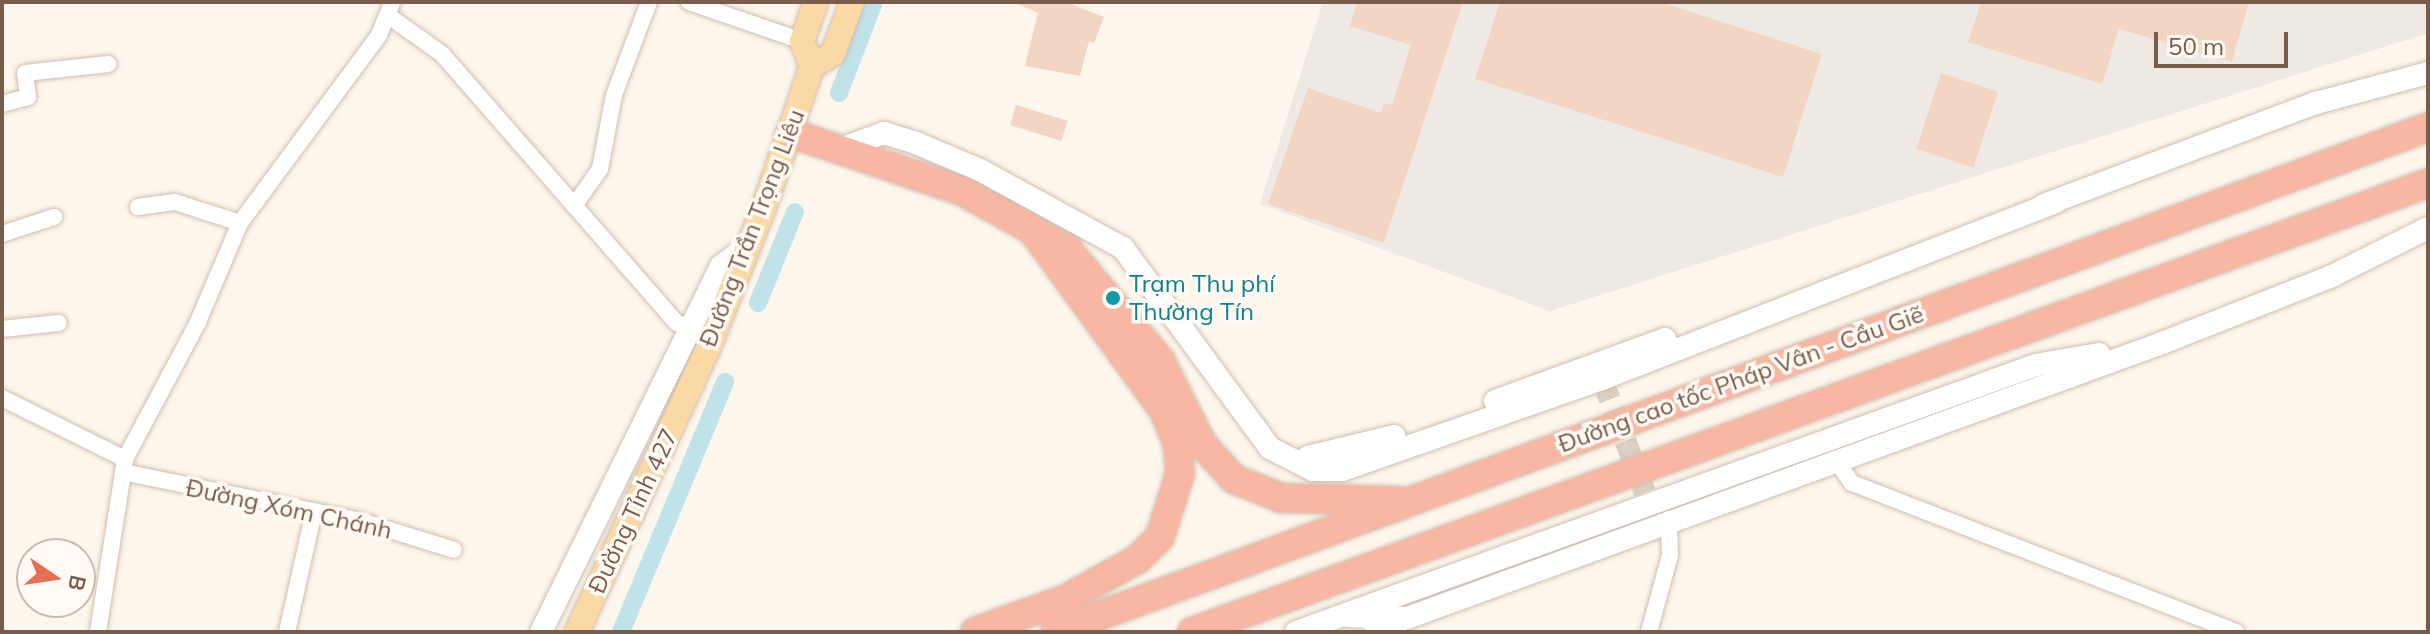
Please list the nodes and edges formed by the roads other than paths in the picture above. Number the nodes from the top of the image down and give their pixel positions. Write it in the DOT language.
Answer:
graph roads {
  1 [pos="649,2"];
  2 [pos="689,2"];
  3 [pos="816,2"];
  4 [pos="852,2"];
  5 [pos="391,10"];
  6 [pos="802,41"];
  7 [pos="109,64"];
  8 [pos="812,66"];
  9 [pos="2428,73"];
  10 [pos="2,104"];
  11 [pos="2428,127"];
  12 [pos="790,133"];
  13 [pos="837,150"];
  14 [pos="2428,183"];
  15 [pos="574,206"];
  16 [pos="138,207"];
  17 [pos="54,217"];
  18 [pos="240,223"];
  19 [pos="2428,228"];
  20 [pos="1033,231"];
  21 [pos="2,234"];
  22 [pos="749,245"];
  23 [pos="59,323"];
  24 [pos="691,328"];
  25 [pos="2,329"];
  26 [pos="2162,343"];
  27 [pos="689,389"];
  28 [pos="2,398"];
  29 [pos="1835,459"];
  30 [pos="124,465"];
  31 [pos="1409,502"];
  32 [pos="314,511"];
  33 [pos="1669,519"];
  34 [pos="454,550"];
  35 [pos="1348,616"];
  36 [pos="98,632"];
  37 [pos="287,632"];
  38 [pos="541,632"];
  39 [pos="577,632"];
  40 [pos="975,632"];
  41 [pos="1055,632"];
  42 [pos="1192,632"];
  43 [pos="1296,632"];
  44 [pos="1399,632"];
  45 [pos="1649,632"];
  46 [pos="2236,632"];
  1 -- 15 [label="street"];
  2 -- 6 [label="street"];
  3 -- 6 [label="main road"];
  4 -- 8 [label="main road, Đường Trần Trọng Liêu"];
  5 -- 15 [label="street"];
  5 -- 18 [label="street"];
  6 -- 8 [label="main road"];
  7 -- 10 [label="street"];
  8 -- 12 [label="main road, Đường Trần Trọng Liêu"];
  9 -- 13 [label="street"];
  11 -- 31 [label="highway, Đường cao tốc Pháp Vân - Cầu Giẽ"];
  12 -- 13 [label="highway"];
  12 -- 22 [label="main road, Đường Trần Trọng Liêu"];
  13 -- 20 [label="highway"];
  14 -- 42 [label="highway, Đường cao tốc Pháp Vân - Cầu Giẽ"];
  15 -- 24 [label="street"];
  16 -- 18 [label="street"];
  17 -- 21 [label="street"];
  18 -- 30 [label="street"];
  19 -- 26 [label="street"];
  20 -- 31 [label="highway"];
  20 -- 40 [label="highway"];
  22 -- 24 [label="street"];
  22 -- 27 [label="main road, Đường Trần Trọng Liêu"];
  23 -- 25 [label="street"];
  24 -- 38 [label="street"];
  26 -- 29 [label="street"];
  26 -- 35 [label="street"];
  27 -- 39 [label="main road, Đường Tỉnh 427"];
  28 -- 30 [label="street, Đường Xóm Chánh"];
  29 -- 33 [label="street"];
  29 -- 46 [label="street"];
  30 -- 32 [label="street, Đường Xóm Chánh"];
  30 -- 36 [label="street"];
  31 -- 41 [label="highway, Đường cao tốc Pháp Vân - Cầu Giẽ"];
  32 -- 34 [label="street, Đường Xóm Chánh"];
  32 -- 37 [label="street"];
  33 -- 35 [label="street"];
  33 -- 45 [label="street"];
  35 -- 43 [label="street"];
  35 -- 44 [label="street"];
}
